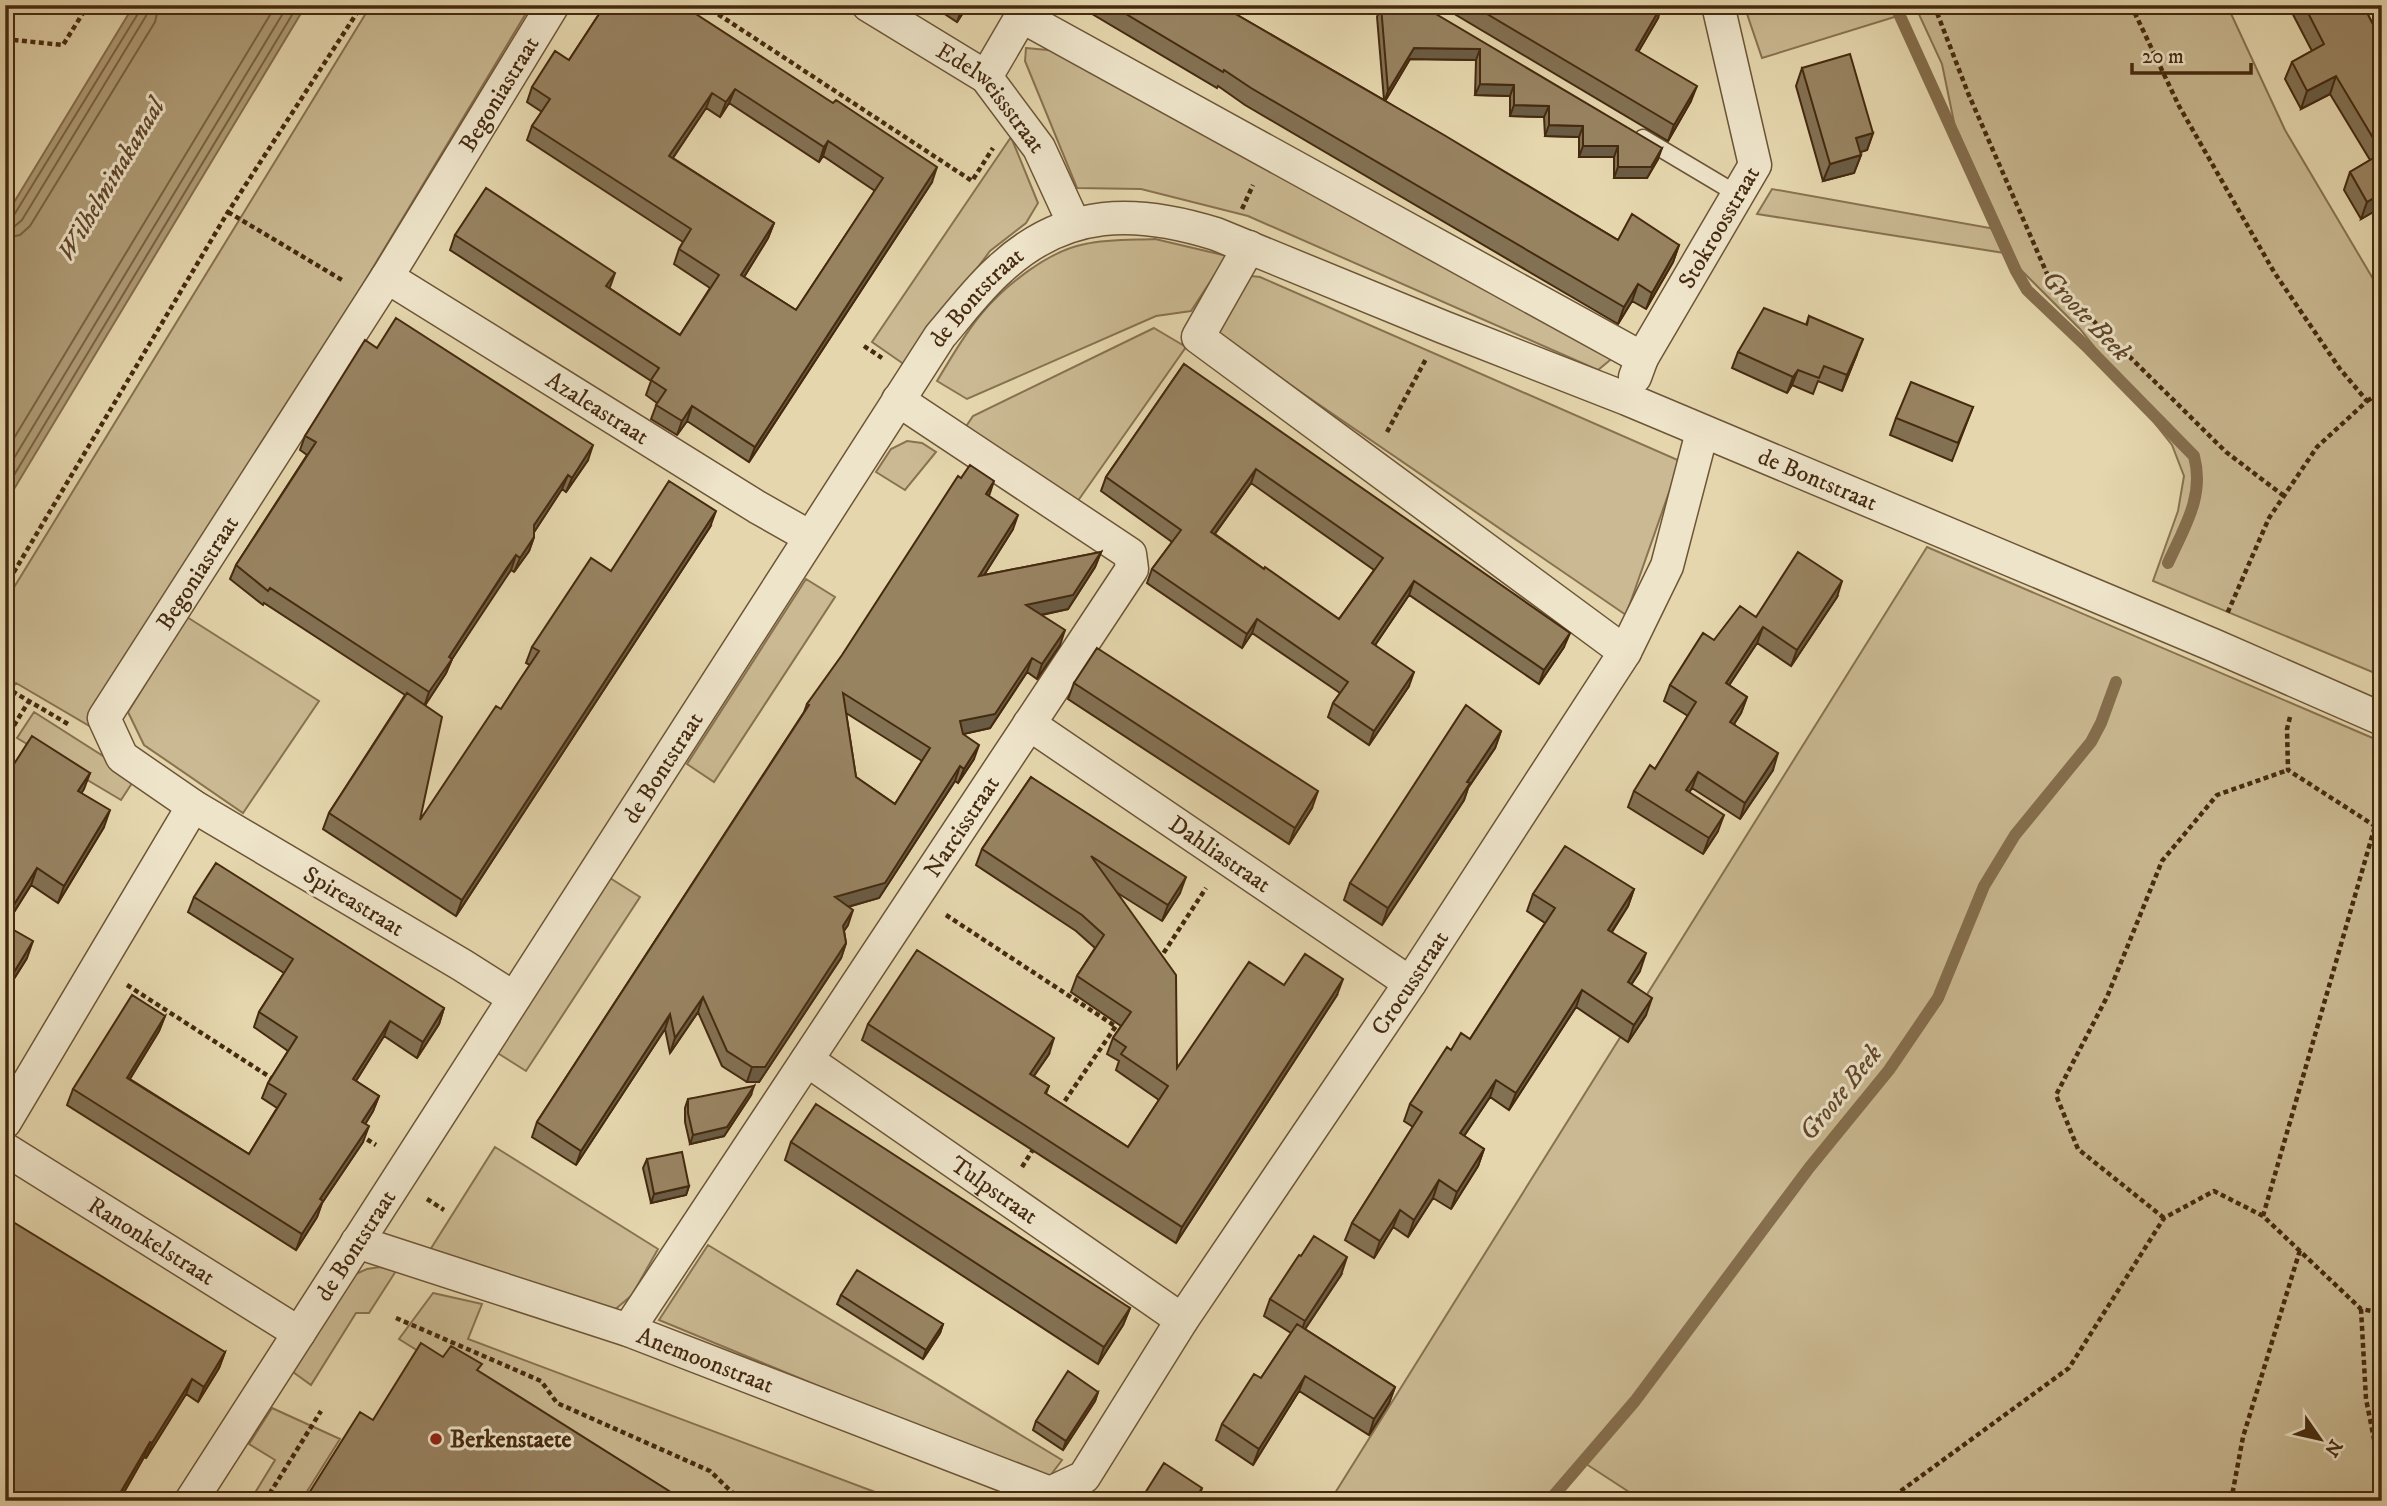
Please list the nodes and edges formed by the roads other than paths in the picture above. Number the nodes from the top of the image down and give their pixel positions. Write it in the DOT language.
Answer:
graph roads {
  1 [pos="553,5"];
  2 [pos="868,5"];
  3 [pos="1718,5"];
  4 [pos="1025,11"];
  5 [pos="986,77"];
  6 [pos="1631,131"];
  7 [pos="1737,194"];
  8 [pos="1074,224"];
  9 [pos="1239,243"];
  10 [pos="380,288"];
  11 [pos="1642,358"];
  12 [pos="1627,398"];
  13 [pos="898,400"];
  14 [pos="1702,432"];
  15 [pos="810,537"];
  16 [pos="1625,652"];
  17 [pos="2382,719"];
  18 [pos="1029,724"];
  19 [pos="193,806"];
  20 [pos="1410,983"];
  21 [pos="514,998"];
  22 [pos="807,1059"];
  23 [pos="5,1122"];
  24 [pos="5,1149"];
  25 [pos="357,1242"];
  26 [pos="1182,1320"];
  27 [pos="628,1330"];
  28 [pos="299,1333"];
  29 [pos="1050,1493"];
  30 [pos="191,1501"];
  1 -- 10 [label="street, Begoniastraat"];
  2 -- 5 [label="street, Edelweissstraat"];
  3 -- 7 [label="street, Stokroosstraat"];
  4 -- 5 [label="street"];
  4 -- 11 [label="street"];
  5 -- 8 [label="street, Edelweissstraat"];
  6 -- 7 [label="lane"];
  7 -- 11 [label="street, Stokroosstraat"];
  8 -- 9 [label="street, de Bontstraat"];
  8 -- 13 [label="street, de Bontstraat"];
  9 -- 12 [label="street, de Bontstraat"];
  9 -- 16 [label="street"];
  10 -- 15 [label="street, Azaleastraat"];
  10 -- 19 [label="street, Begoniastraat"];
  11 -- 12 [label="street, Stokroosstraat"];
  12 -- 14 [label="street, de Bontstraat"];
  13 -- 15 [label="street, de Bontstraat"];
  13 -- 18 [label="street, Narcisstraat"];
  14 -- 16 [label="street, Crocusstraat"];
  14 -- 17 [label="street, de Bontstraat"];
  15 -- 21 [label="street, de Bontstraat"];
  16 -- 20 [label="street, Crocusstraat"];
  18 -- 20 [label="street, Dahliastraat"];
  18 -- 22 [label="street, Narcisstraat"];
  19 -- 21 [label="street, Spireastraat"];
  19 -- 23 [label="street"];
  20 -- 26 [label="street, Crocusstraat"];
  21 -- 25 [label="street, de Bontstraat"];
  22 -- 26 [label="street, Tulpstraat"];
  22 -- 27 [label="street, Narcisstraat"];
  24 -- 28 [label="street, Ranonkelstraat"];
  25 -- 27 [label="street, Anemoonstraat"];
  25 -- 28 [label="street, de Bontstraat"];
  26 -- 29 [label="street, Crocusstraat"];
  27 -- 29 [label="street, Anemoonstraat"];
  28 -- 30 [label="street, de Bontstraat"];
}
